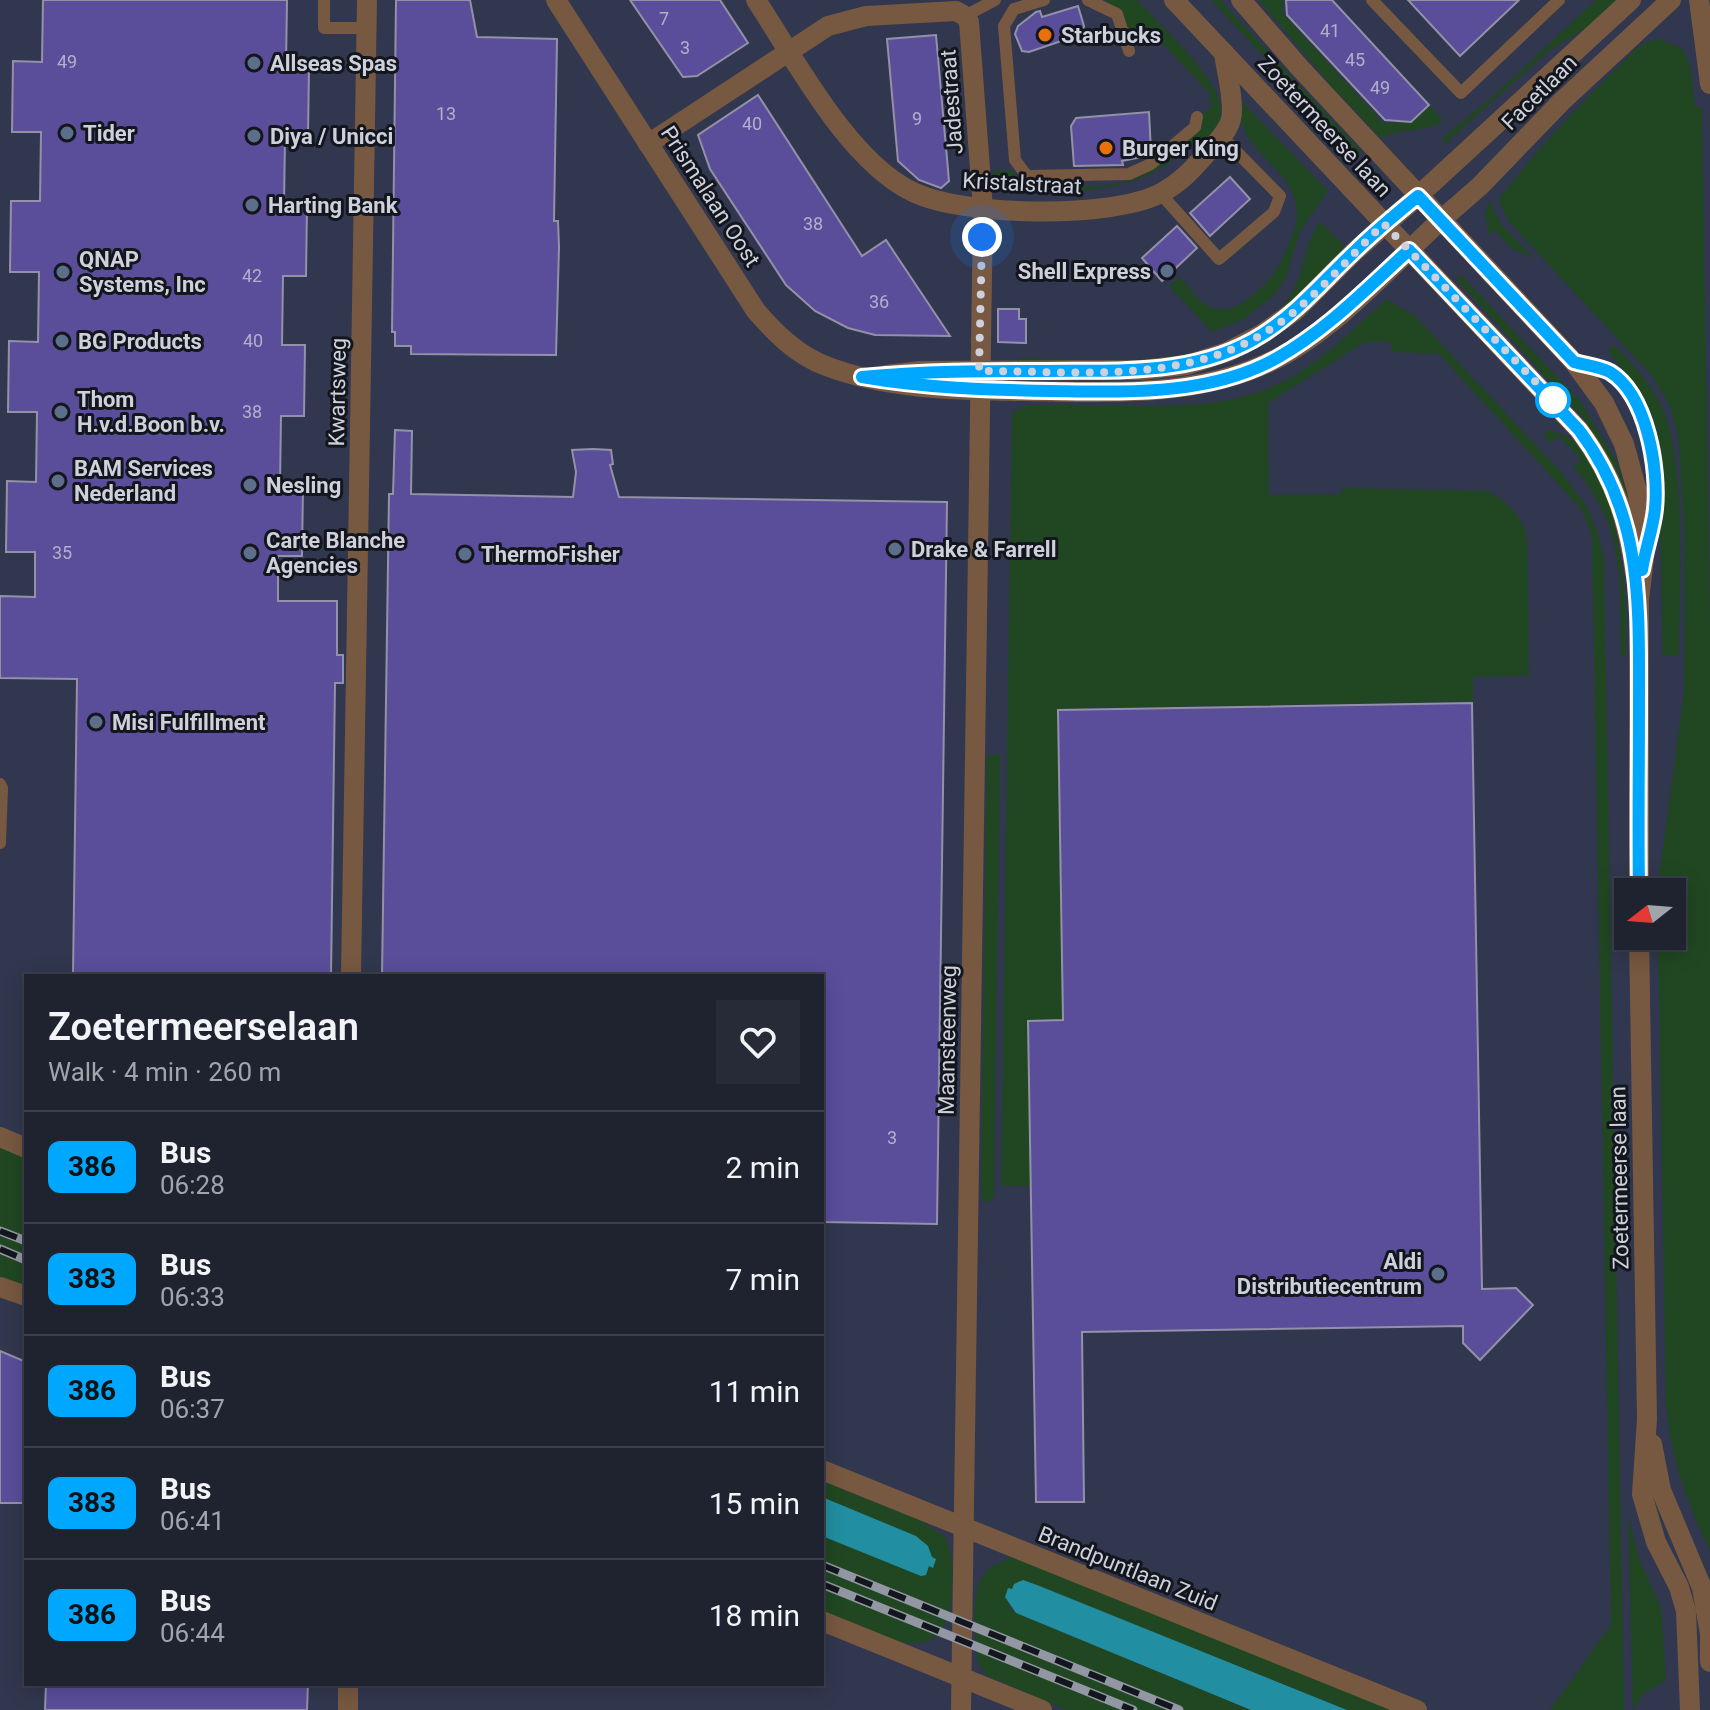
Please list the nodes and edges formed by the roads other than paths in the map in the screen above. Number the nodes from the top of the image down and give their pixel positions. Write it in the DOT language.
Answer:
graph roads {
  1 [pos="324,0"];
  2 [pos="367,0"];
  3 [pos="556,0"];
  4 [pos="756,0"];
  5 [pos="995,0"];
  6 [pos="1044,0"];
  7 [pos="1088,0"];
  8 [pos="1174,0"];
  9 [pos="1241,0"];
  10 [pos="1372,0"];
  11 [pos="1559,0"];
  12 [pos="1631,0"];
  13 [pos="1671,0"];
  14 [pos="1699,0"];
  15 [pos="965,16"];
  16 [pos="367,28"];
  17 [pos="1129,51"];
  18 [pos="791,53"];
  19 [pos="1224,53"];
  20 [pos="1710,84"];
  21 [pos="1197,117"];
  22 [pos="1222,137"];
  23 [pos="648,144"];
  24 [pos="1160,193"];
  25 [pos="1418,196"];
  26 [pos="983,209"];
  27 [pos="1441,220"];
  28 [pos="1384,224"];
  29 [pos="1409,250"];
  30 [pos="1574,362"];
  31 [pos="979,381"];
  32 [pos="1646,541"];
  33 [pos="1639,600"];
  34 [pos="0,784"];
  35 [pos="0,843"];
  36 [pos="1639,878"];
  37 [pos="1639,950"];
  38 [pos="351,974"];
  39 [pos="0,1137"];
  40 [pos="24,1147"];
  41 [pos="0,1287"];
  42 [pos="24,1295"];
  43 [pos="1647,1419"];
  44 [pos="824,1471"];
  45 [pos="965,1528"];
  46 [pos="824,1622"];
  47 [pos="1710,1662"];
  48 [pos="961,1677"];
  49 [pos="348,1686"];
  50 [pos="348,1710"];
  51 [pos="961,1710"];
  52 [pos="1042,1710"];
  53 [pos="1417,1710"];
  54 [pos="1690,1710"];
  1 -- 16 [label="lane"];
  2 -- 16 [label="street, Kwartsweg"];
  3 -- 23 [label="street, Prismalaan Oost"];
  4 -- 18 [label="street, Kristalstraat"];
  5 -- 15 [label="lane"];
  6 -- 21 [label="lane"];
  7 -- 17 [label="lane"];
  8 -- 19 [label="street, Zoetermeerse laan"];
  9 -- 25 [label="street, Zoetermeerse laan"];
  10 -- 11 [label="lane"];
  12 -- 25 [label="street, Facetlaan"];
  13 -- 27 [label="street, Facetlaan"];
  14 -- 20 [label="street"];
  15 -- 18 [label="street"];
  15 -- 26 [label="street, Jadestraat"];
  16 -- 38 [label="street, Kwartsweg"];
  18 -- 23 [label="street"];
  18 -- 26 [label="street, Kristalstraat"];
  19 -- 22 [label="street"];
  19 -- 28 [label="street, Zoetermeerse laan"];
  22 -- 24 [label="street, Kristalstraat"];
  22 -- 24 [label="lane"];
  23 -- 31 [label="street, Prismalaan Oost"];
  24 -- 26 [label="street, Kristalstraat"];
  25 -- 27 [label="street, Zoetermeerse laan"];
  25 -- 28 [label="street, Facetlaan"];
  26 -- 31 [label="street, Jadestraat"];
  27 -- 29 [label="street, Facetlaan"];
  27 -- 30 [label="street, Zoetermeerse laan"];
  28 -- 29 [label="street, Zoetermeerse laan"];
  28 -- 31 [label="street, Prismalaan Oost"];
  29 -- 31 [label="street, Prismalaan Oost"];
  29 -- 33 [label="street, Zoetermeerse laan"];
  30 -- 32 [label="street, Zoetermeerse laan"];
  30 -- 32 [label="lane, Zoetermeerse laan"];
  31 -- 45 [label="street, Maansteenweg"];
  32 -- 33 [label="street, Zoetermeerse laan"];
  33 -- 36 [label="street, Zoetermeerse laan"];
  34 -- 35 [label="lane"];
  37 -- 43 [label="street, Zoetermeerse laan"];
  39 -- 40 [label="street"];
  41 -- 42 [label="street"];
  43 -- 47 [label="street, Zoetermeerse laan"];
  43 -- 54 [label="street, Zoetermeerse laan"];
  44 -- 45 [label="street, Brandpuntlaan Zuid"];
  45 -- 48 [label="street, Maansteenweg"];
  45 -- 53 [label="street, Brandpuntlaan Zuid"];
  46 -- 48 [label="street"];
  48 -- 51 [label="street, Maansteenweg"];
  48 -- 52 [label="street"];
  49 -- 50 [label="street"];
}
